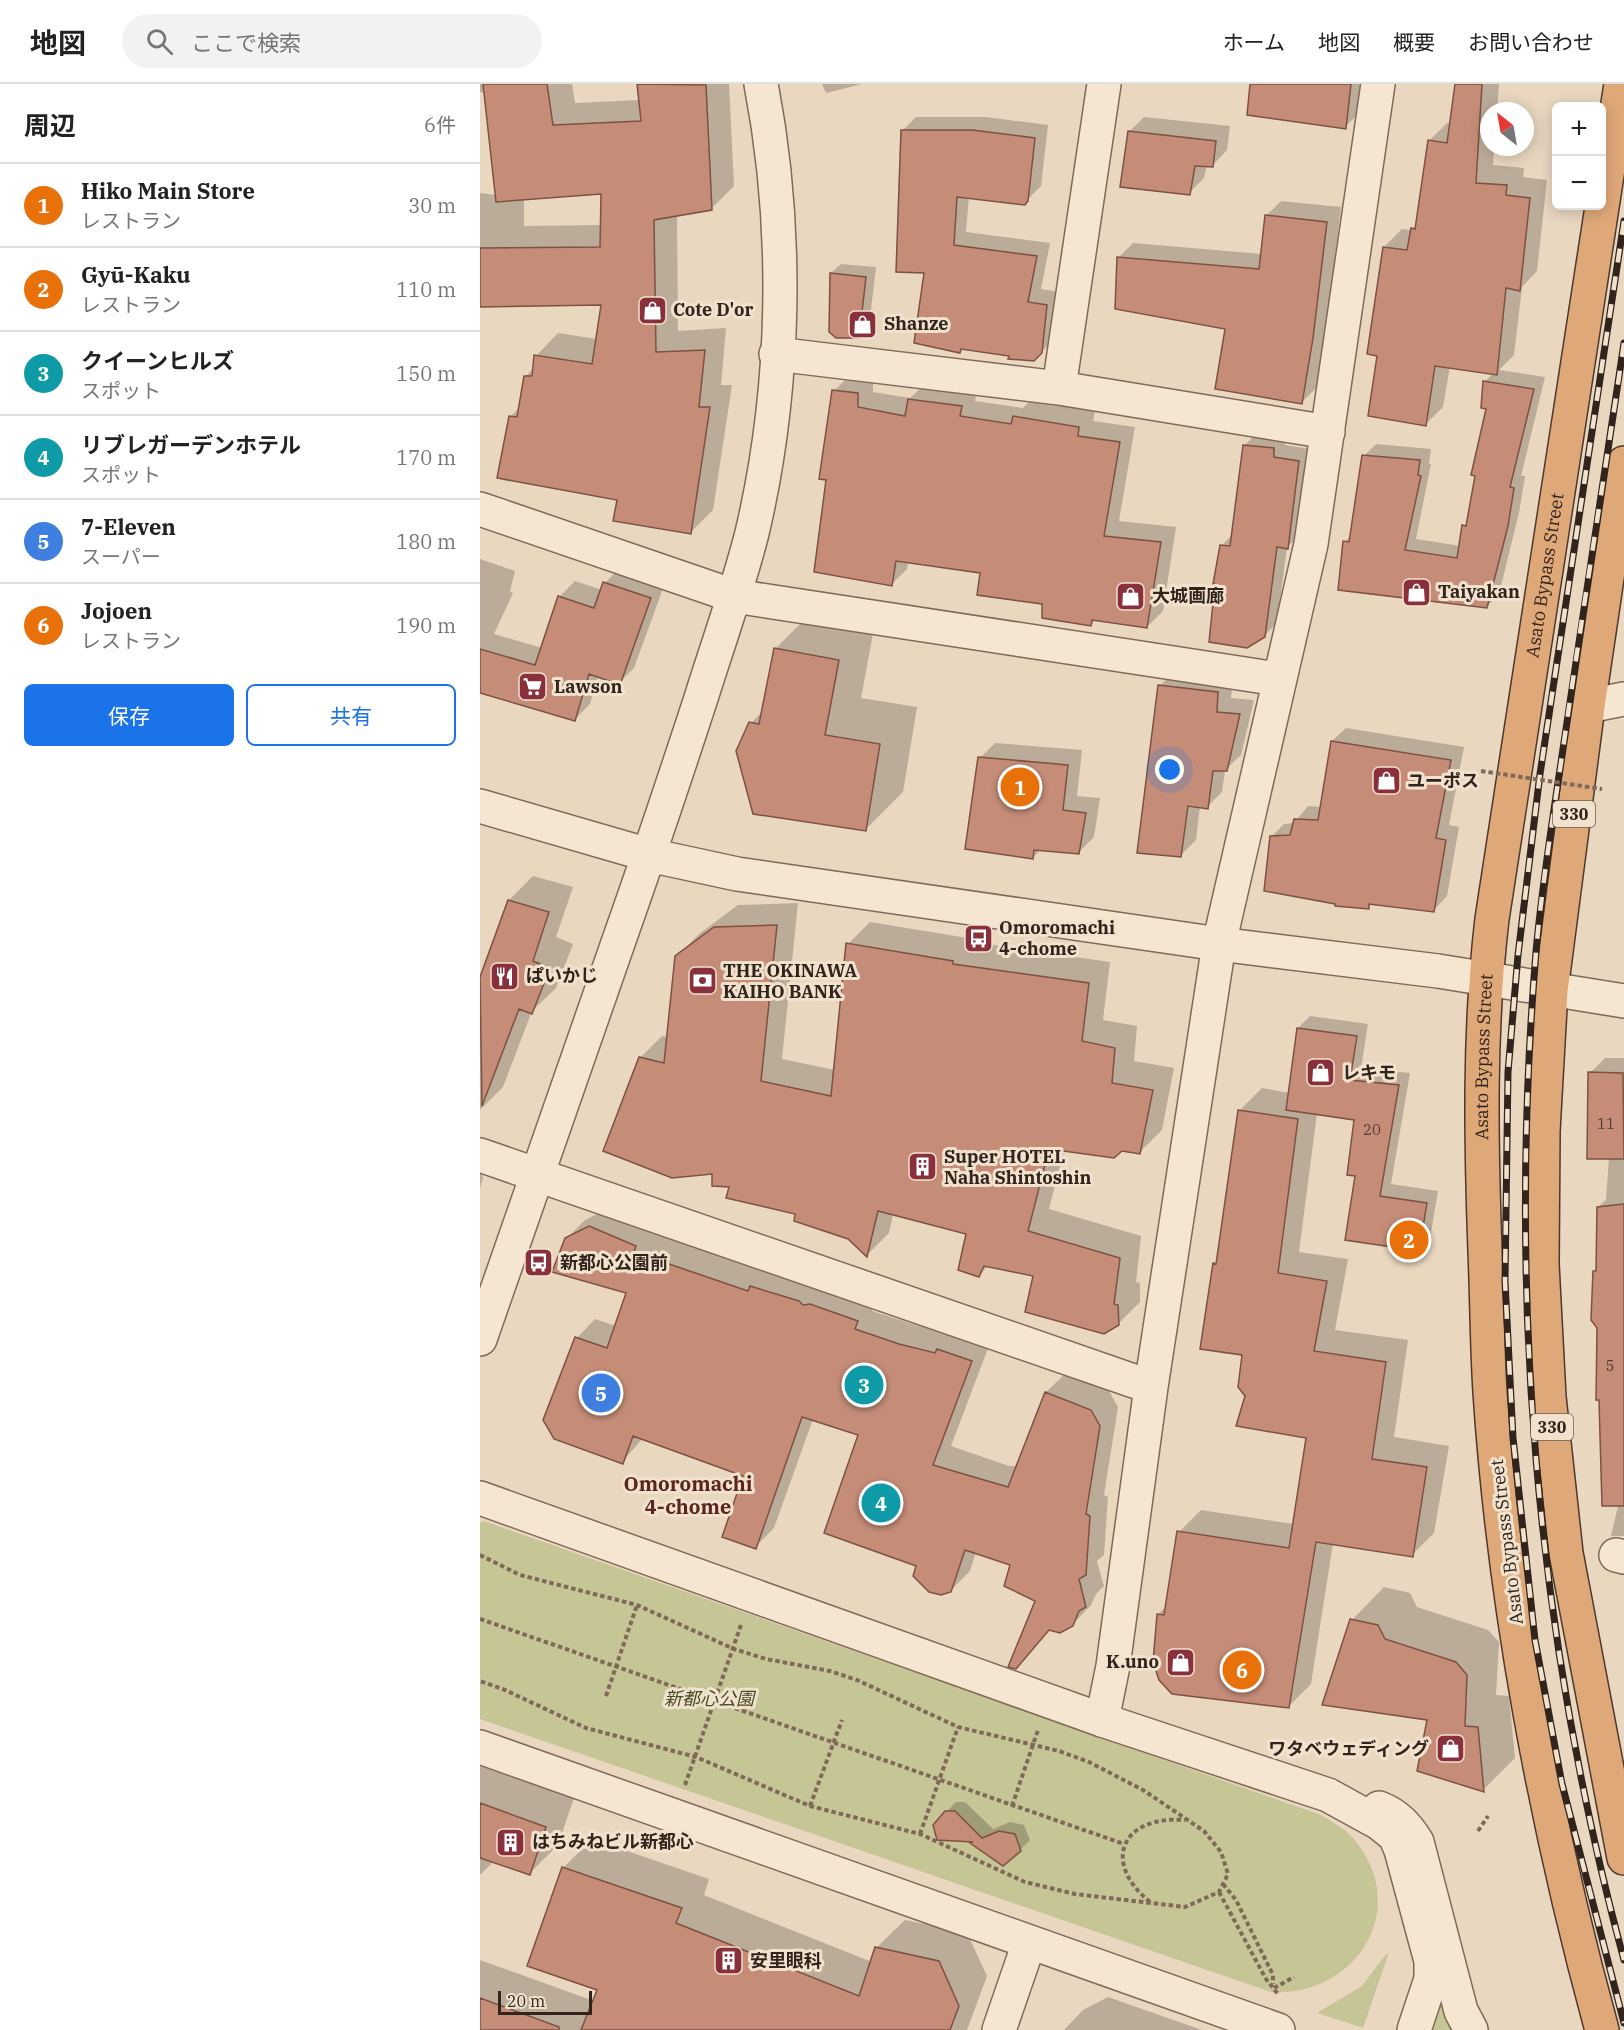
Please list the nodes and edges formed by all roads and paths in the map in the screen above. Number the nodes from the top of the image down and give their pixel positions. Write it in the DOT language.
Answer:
graph roads {
  1 [pos="761,84"];
  2 [pos="1104,84"];
  3 [pos="1378,84"];
  4 [pos="1621,84"];
  5 [pos="776,354"];
  6 [pos="1059,388"];
  7 [pos="1328,432"];
  8 [pos="1624,463"];
  9 [pos="480,509"];
  10 [pos="734,596"];
  11 [pos="1278,679"];
  12 [pos="1624,699"];
  13 [pos="1587,706"];
  14 [pos="1481,771"];
  15 [pos="1602,789"];
  16 [pos="480,806"];
  17 [pos="649,855"];
  18 [pos="1220,944"];
  19 [pos="1485,979"];
  20 [pos="1551,990"];
  21 [pos="1624,1001"];
  22 [pos="480,1155"];
  23 [pos="536,1175"];
  24 [pos="480,1339"];
  25 [pos="1151,1387"];
  26 [pos="480,1498"];
  27 [pos="480,1555"];
  28 [pos="751,1595"];
  29 [pos="637,1605"];
  30 [pos="480,1619"];
  31 [pos="734,1649"];
  32 [pos="616,1666"];
  33 [pos="480,1681"];
  34 [pos="606,1696"];
  35 [pos="714,1701"];
  36 [pos="1047,1701"];
  37 [pos="842,1720"];
  38 [pos="1102,1720"];
  39 [pos="958,1727"];
  40 [pos="833,1742"];
  41 [pos="1033,1745"];
  42 [pos="480,1747"];
  43 [pos="696,1756"];
  44 [pos="940,1780"];
  45 [pos="1328,1795"];
  46 [pos="810,1806"];
  47 [pos="1012,1806"];
  48 [pos="1488,1816"];
  49 [pos="675,1817"];
  50 [pos="1188,1820"];
  51 [pos="1478,1831"];
  52 [pos="920,1834"];
  53 [pos="1124,1844"];
  54 [pos="1624,1858"];
  55 [pos="1223,1884"];
  56 [pos="1219,1892"];
  57 [pos="1150,1902"];
  58 [pos="1029,1943"];
  59 [pos="1294,1977"];
  60 [pos="1266,1979"];
  61 [pos="999,2030"];
  62 [pos="1278,2030"];
  63 [pos="1414,2030"];
  64 [pos="1471,2030"];
  65 [pos="1602,2030"];
  1 -- 5 [label="street"];
  2 -- 6 [label="street"];
  3 -- 7 [label="street"];
  4 -- 19 [label="highway, Asato Bypass Street"];
  5 -- 6 [label="street"];
  5 -- 10 [label="street"];
  6 -- 7 [label="street"];
  7 -- 11 [label="street"];
  8 -- 13 [label="highway, 330"];
  9 -- 10 [label="street"];
  10 -- 11 [label="street"];
  10 -- 17 [label="street"];
  11 -- 18 [label="street"];
  12 -- 13 [label="street"];
  13 -- 20 [label="highway, 330"];
  14 -- 15 [label="path, bridge"];
  16 -- 17 [label="street"];
  17 -- 18 [label="street"];
  17 -- 23 [label="street"];
  18 -- 19 [label="street"];
  18 -- 25 [label="street"];
  19 -- 20 [label="street"];
  19 -- 65 [label="highway, Asato Bypass Street"];
  20 -- 21 [label="street"];
  20 -- 54 [label="highway, 330"];
  22 -- 23 [label="street"];
  23 -- 24 [label="street"];
  23 -- 25 [label="street"];
  25 -- 38 [label="street"];
  26 -- 28 [label="street"];
  27 -- 29 [label="path"];
  28 -- 31 [label="path"];
  28 -- 36 [label="street"];
  29 -- 31 [label="path"];
  29 -- 32 [label="path"];
  30 -- 32 [label="path"];
  31 -- 35 [label="path"];
  31 -- 39 [label="path"];
  32 -- 34 [label="path"];
  32 -- 35 [label="path"];
  33 -- 43 [label="path"];
  35 -- 40 [label="path"];
  35 -- 43 [label="path"];
  36 -- 38 [label="street"];
  36 -- 41 [label="path"];
  37 -- 40 [label="path"];
  38 -- 45 [label="street"];
  39 -- 41 [label="path"];
  39 -- 44 [label="path"];
  40 -- 44 [label="path"];
  40 -- 46 [label="path"];
  41 -- 47 [label="path"];
  41 -- 50 [label="path"];
  42 -- 49 [label="street"];
  43 -- 46 [label="path"];
  43 -- 49 [label="path"];
  44 -- 47 [label="path"];
  44 -- 52 [label="path"];
  45 -- 63 [label="street"];
  45 -- 64 [label="street"];
  46 -- 52 [label="path"];
  47 -- 53 [label="path"];
  48 -- 51 [label="path"];
  49 -- 58 [label="street"];
  50 -- 53 [label="path"];
  50 -- 55 [label="path"];
  52 -- 57 [label="path"];
  53 -- 57 [label="path"];
  55 -- 56 [label="path"];
  55 -- 59 [label="path"];
  56 -- 57 [label="path"];
  56 -- 60 [label="path"];
  58 -- 61 [label="street"];
  58 -- 62 [label="street"];
}
